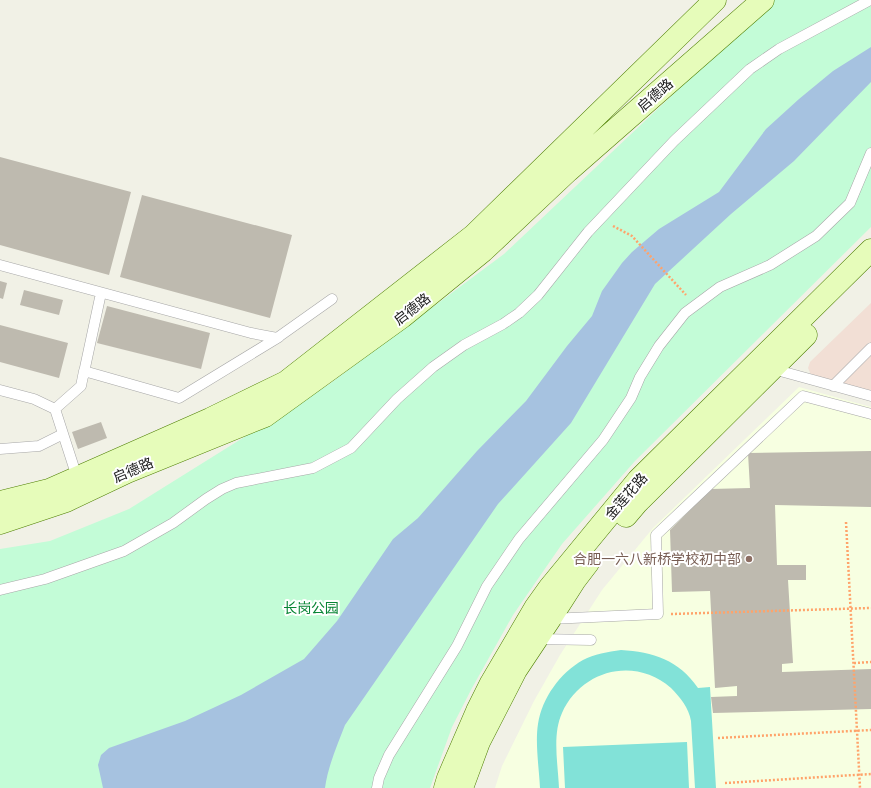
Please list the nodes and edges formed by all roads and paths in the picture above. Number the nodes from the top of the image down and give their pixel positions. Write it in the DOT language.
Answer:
graph roads {
  1 [pos="715,0"];
  2 [pos="763,0"];
  3 [pos="870,0"];
  4 [pos="871,153"];
  5 [pos="602,217"];
  6 [pos="871,250"];
  7 [pos="0,265"];
  8 [pos="871,272"];
  9 [pos="101,293"];
  10 [pos="332,299"];
  11 [pos="697,304"];
  12 [pos="277,338"];
  13 [pos="871,348"];
  14 [pos="773,369"];
  15 [pos="84,371"];
  16 [pos="833,386"];
  17 [pos="0,390"];
  18 [pos="871,396"];
  19 [pos="55,410"];
  20 [pos="871,414"];
  21 [pos="63,434"];
  22 [pos="0,449"];
  23 [pos="77,477"];
  24 [pos="0,502"];
  25 [pos="846,522"];
  26 [pos="0,523"];
  27 [pos="0,590"];
  28 [pos="871,608"];
  29 [pos="851,609"];
  30 [pos="658,614"];
  31 [pos="550,619"];
  32 [pos="537,639"];
  33 [pos="590,640"];
  34 [pos="871,662"];
  35 [pos="854,663"];
  36 [pos="857,730"];
  37 [pos="871,730"];
  38 [pos="718,738"];
  39 [pos="871,774"];
  40 [pos="859,775"];
  41 [pos="725,783"];
  42 [pos="377,788"];
  43 [pos="445,788"];
  44 [pos="462,788"];
  45 [pos="860,788"];
  1 -- 23 [label="main road, 启德路"];
  2 -- 26 [label="main road, 启德路"];
  3 -- 5 [label="lane"];
  4 -- 11 [label="lane"];
  5 -- 11 [label="path"];
  5 -- 27 [label="lane"];
  6 -- 43 [label="main road, 金莲花路"];
  7 -- 9 [label="lane"];
  8 -- 14 [label="main road, 金莲花路"];
  9 -- 12 [label="lane"];
  9 -- 15 [label="lane"];
  10 -- 12 [label="lane"];
  11 -- 42 [label="lane"];
  12 -- 15 [label="lane"];
  13 -- 16 [label="lane"];
  14 -- 16 [label="lane"];
  14 -- 31 [label="main road, 金莲花路"];
  15 -- 19 [label="lane"];
  16 -- 18 [label="lane"];
  17 -- 19 [label="lane"];
  19 -- 21 [label="lane"];
  20 -- 30 [label="lane"];
  21 -- 22 [label="lane"];
  21 -- 23 [label="lane"];
  23 -- 24 [label="main road, 启德路"];
  25 -- 29 [label="path"];
  28 -- 29 [label="path"];
  29 -- 30 [label="path"];
  29 -- 35 [label="path"];
  30 -- 31 [label="lane"];
  31 -- 32 [label="main road, 金莲花路"];
  32 -- 33 [label="lane"];
  32 -- 44 [label="main road, 金莲花路"];
  34 -- 35 [label="path"];
  35 -- 36 [label="path"];
  36 -- 37 [label="path"];
  36 -- 38 [label="path"];
  36 -- 40 [label="path"];
  39 -- 40 [label="path"];
  40 -- 41 [label="path"];
  40 -- 45 [label="path"];
}
